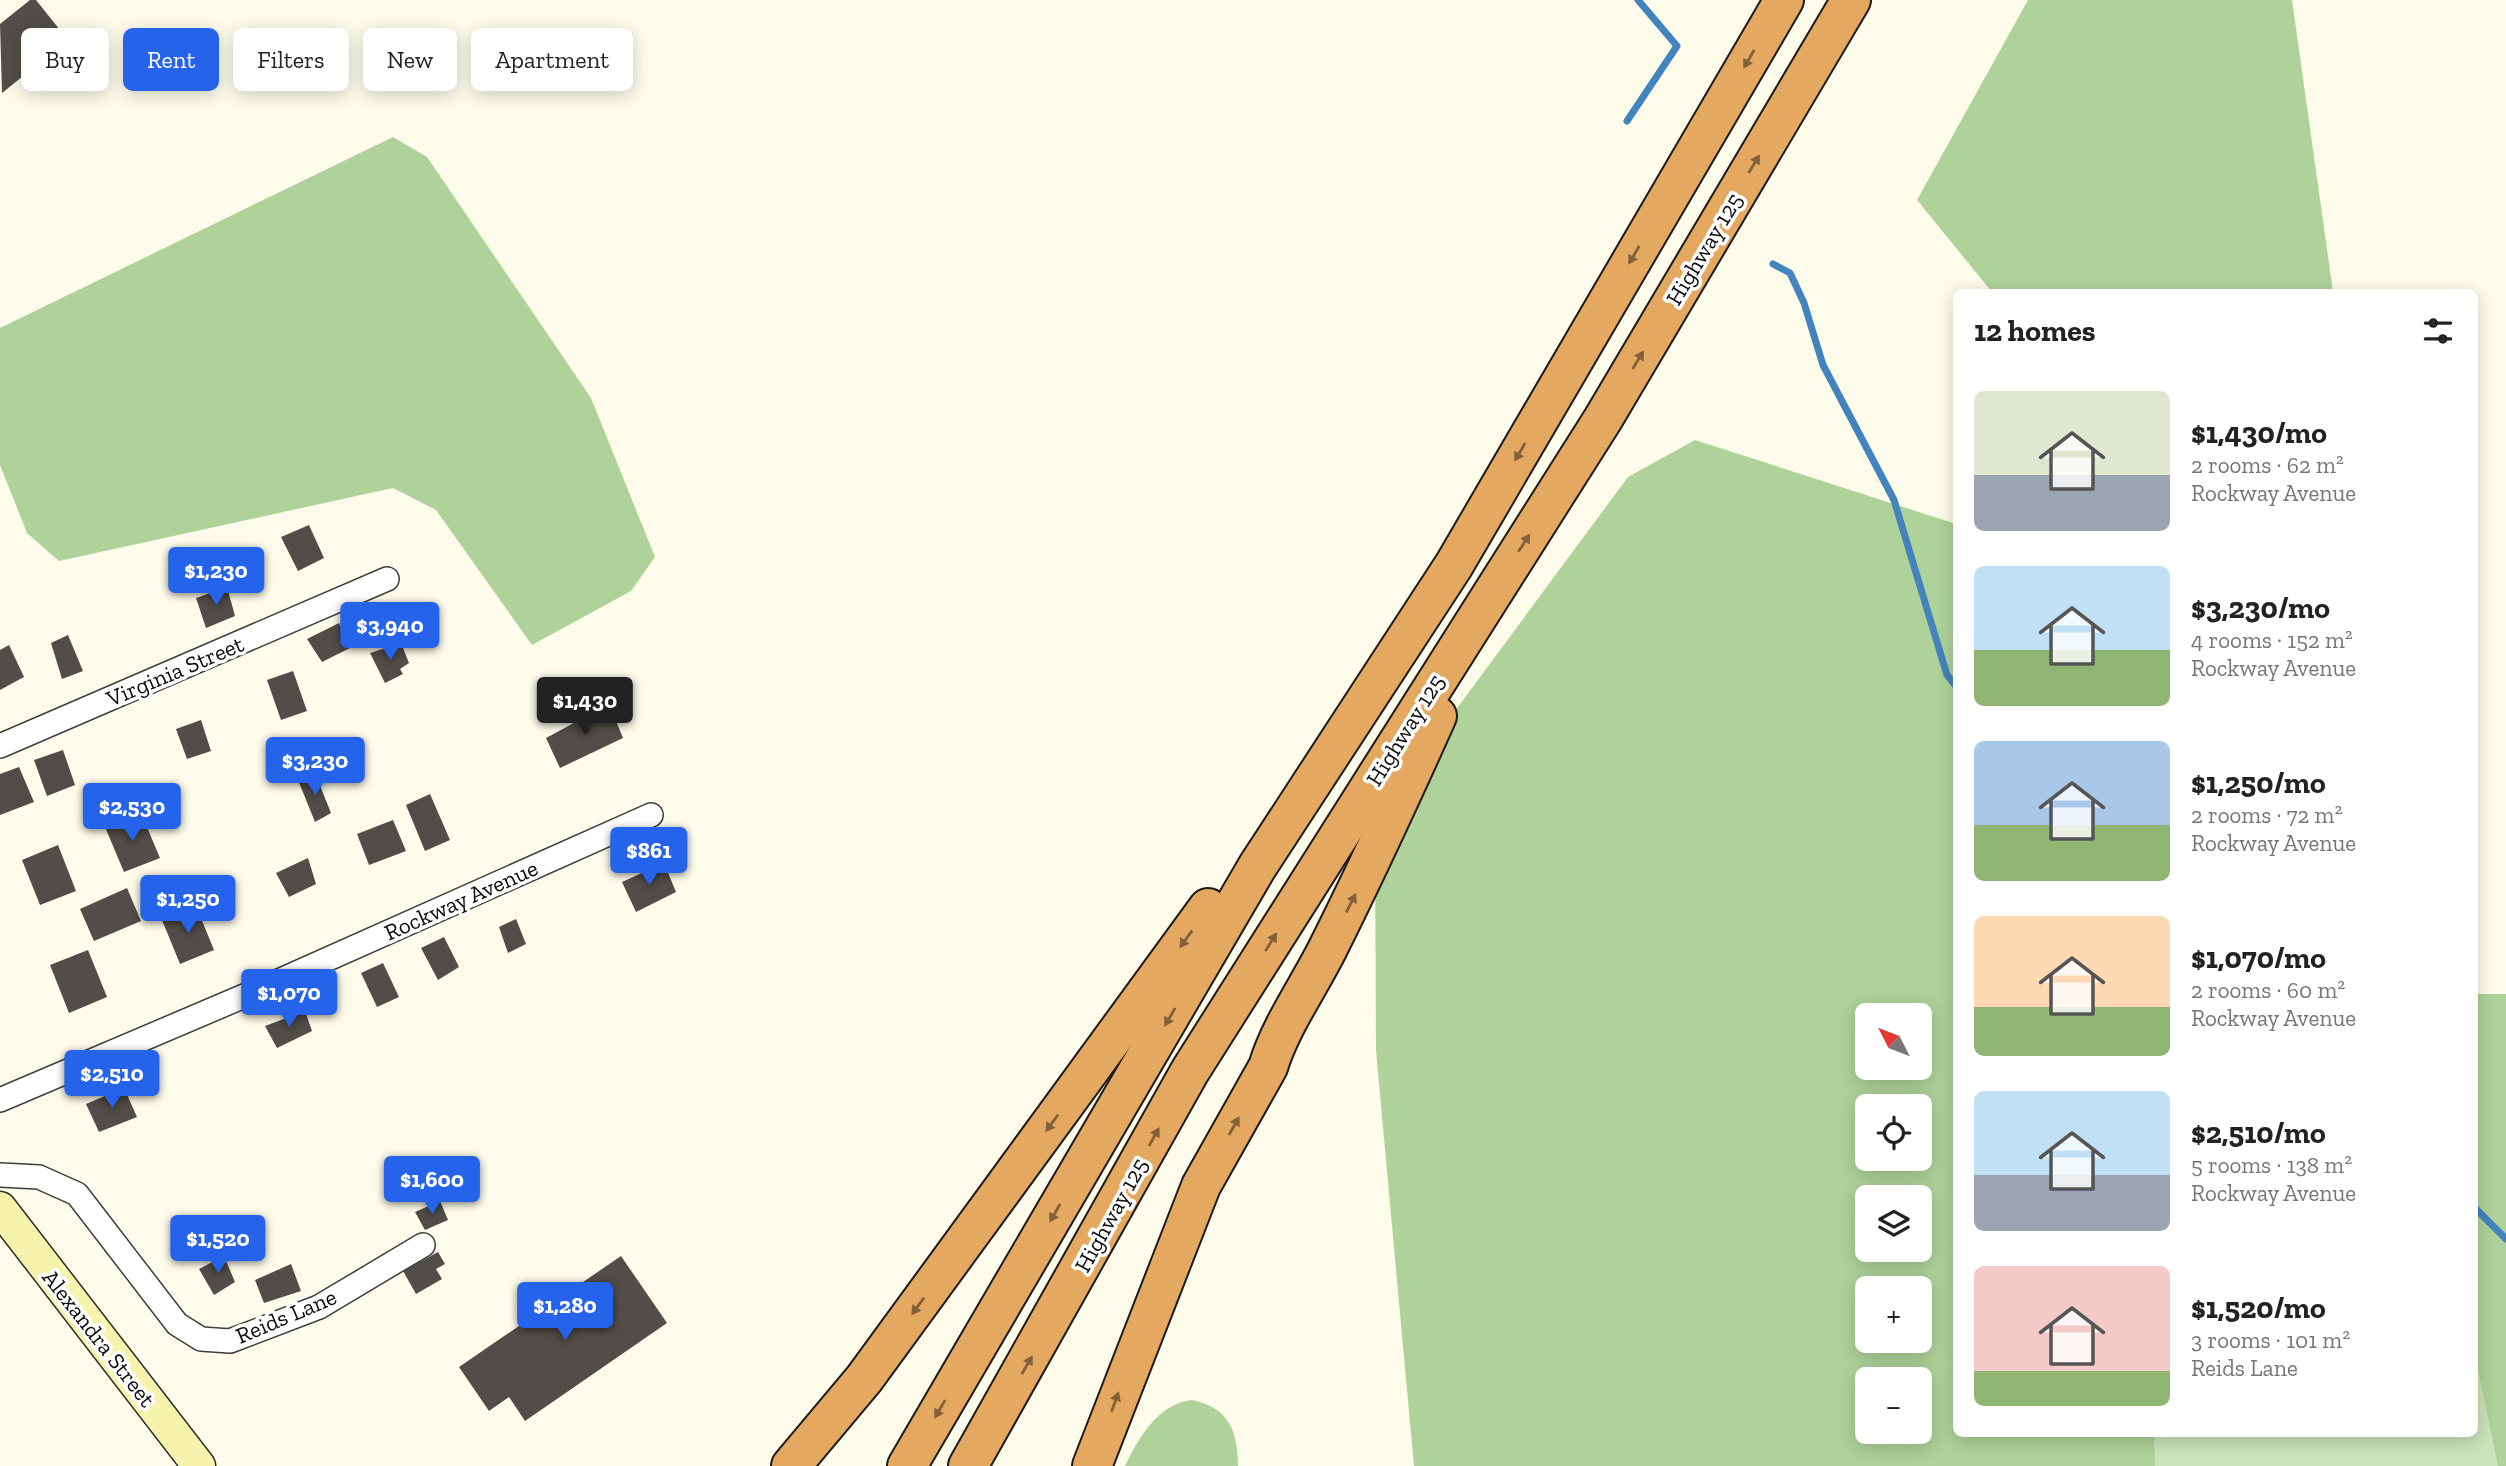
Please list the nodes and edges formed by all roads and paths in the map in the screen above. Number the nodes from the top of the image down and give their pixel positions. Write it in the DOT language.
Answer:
graph roads {
  1 [pos="1784,0"];
  2 [pos="1851,0"];
  3 [pos="1454,565"];
  4 [pos="387,579"];
  5 [pos="1493,591"];
  6 [pos="0,746"];
  7 [pos="651,815"];
  8 [pos="0,1100"];
  9 [pos="0,1175"];
  10 [pos="0,1208"];
  11 [pos="423,1245"];
  12 [pos="199,1466"];
  13 [pos="791,1466"];
  14 [pos="907,1466"];
  15 [pos="968,1466"];
  16 [pos="1092,1466"];
  1 -- 3 [label="highway, Highway 125, one-way"];
  5 -- 2 [label="highway, Highway 125, one-way"];
  3 -- 13 [label="highway, one-way"];
  3 -- 14 [label="highway, Highway 125, one-way"];
  4 -- 6 [label="street, Virginia Street"];
  15 -- 5 [label="highway, Highway 125, one-way"];
  16 -- 5 [label="highway, one-way"];
  7 -- 8 [label="street, Rockway Avenue"];
  9 -- 11 [label="street, Reids Lane"];
  10 -- 12 [label="main road, Alexandra Street"];
}
